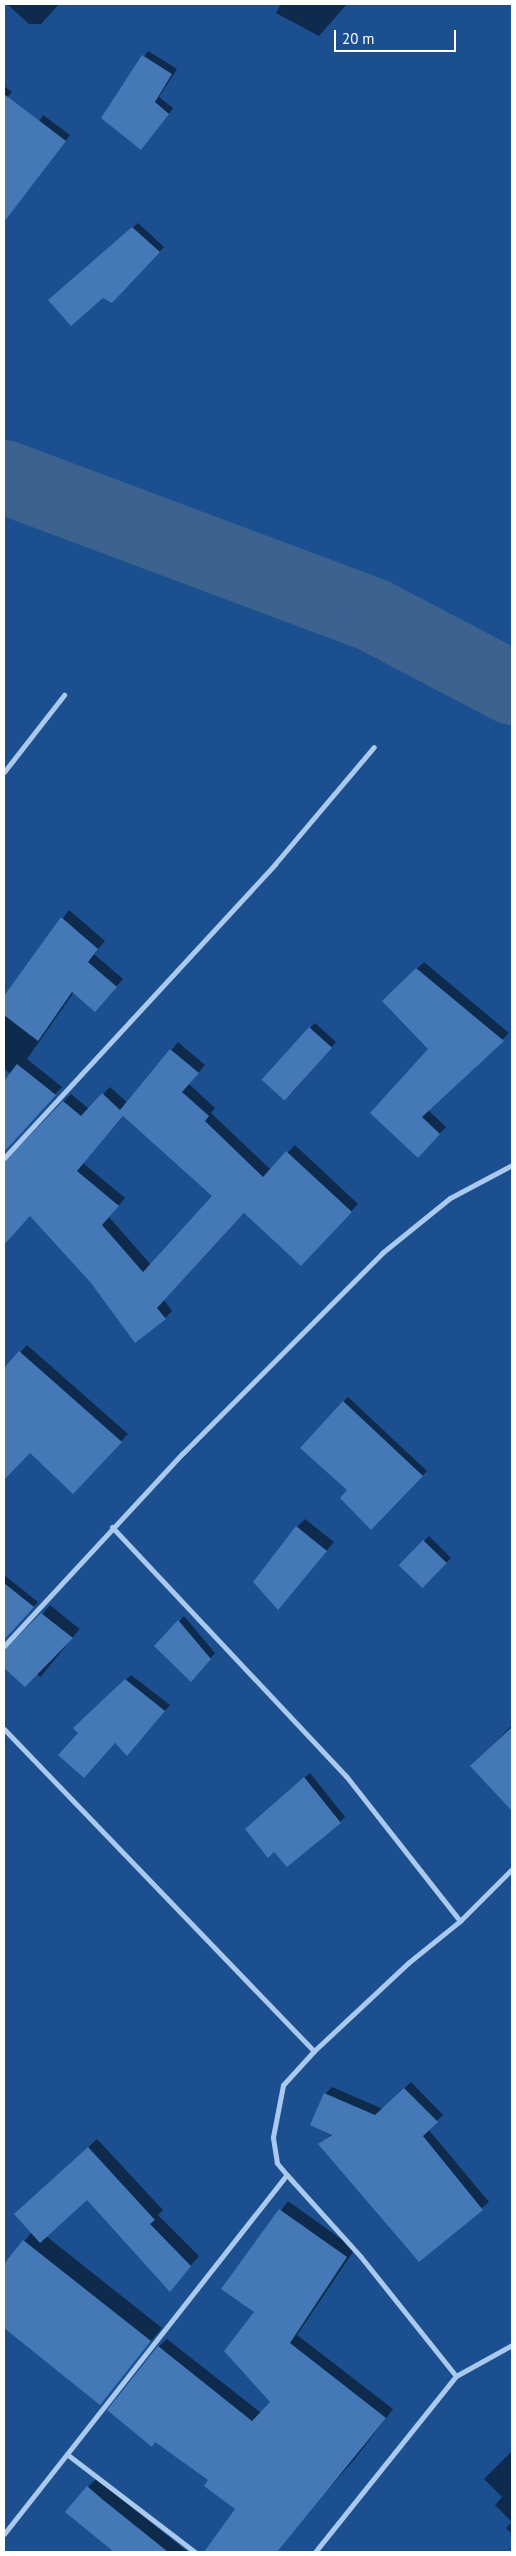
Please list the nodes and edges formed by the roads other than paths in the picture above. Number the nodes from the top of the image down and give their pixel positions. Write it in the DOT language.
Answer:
graph roads {
  1 [pos="64,695"];
  2 [pos="374,747"];
  3 [pos="4,772"];
  4 [pos="4,1158"];
  5 [pos="512,1165"];
  6 [pos="112,1527"];
  7 [pos="4,1646"];
  8 [pos="4,1729"];
  9 [pos="512,1870"];
  10 [pos="460,1921"];
  11 [pos="314,2051"];
  12 [pos="287,2175"];
  13 [pos="512,2345"];
  14 [pos="456,2376"];
  15 [pos="68,2455"];
  16 [pos="4,2534"];
  17 [pos="195,2552"];
  18 [pos="315,2552"];
  1 -- 3 [label="street"];
  2 -- 4 [label="street"];
  5 -- 6 [label="street"];
  6 -- 7 [label="street"];
  6 -- 10 [label="street"];
  8 -- 11 [label="street"];
  9 -- 10 [label="street"];
  10 -- 11 [label="street"];
  11 -- 12 [label="street"];
  12 -- 14 [label="street"];
  12 -- 15 [label="street"];
  13 -- 14 [label="street"];
  14 -- 18 [label="street"];
  15 -- 16 [label="street"];
  15 -- 17 [label="street"];
}
